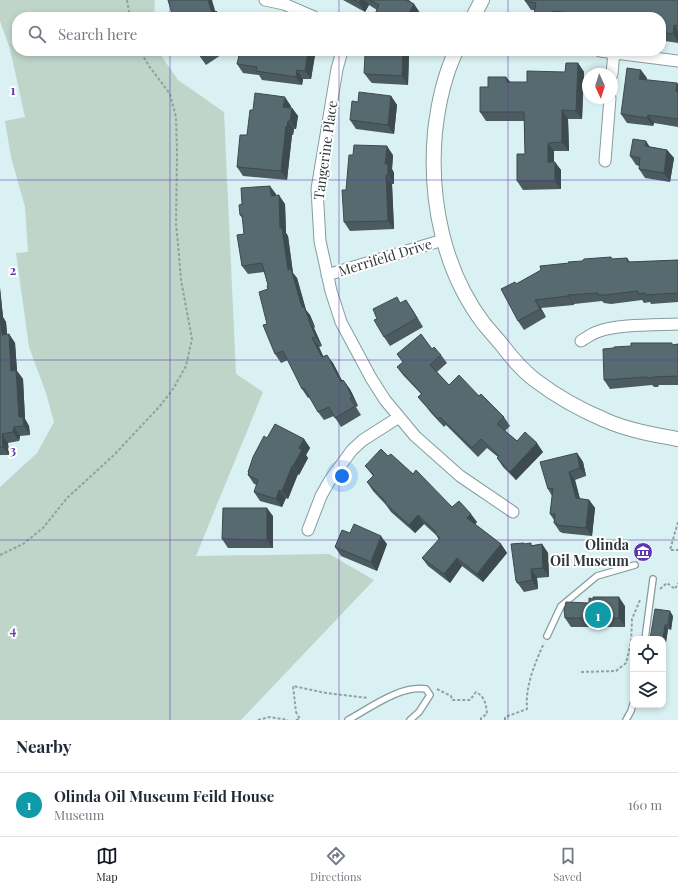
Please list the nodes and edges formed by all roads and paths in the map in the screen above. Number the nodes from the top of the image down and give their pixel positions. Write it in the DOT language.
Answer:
graph roads {
  1 [pos="127,0"];
  2 [pos="265,0"];
  3 [pos="482,0"];
  4 [pos="129,12"];
  5 [pos="302,12"];
  6 [pos="476,12"];
  7 [pos="143,56"];
  8 [pos="341,56"];
  9 [pos="454,56"];
  10 [pos="614,56"];
  11 [pos="642,56"];
  12 [pos="678,61"];
  13 [pos="613,68"];
  14 [pos="610,104"];
  15 [pos="605,161"];
  16 [pos="443,240"];
  17 [pos="327,275"];
  18 [pos="678,324"];
  19 [pos="581,341"];
  20 [pos="399,417"];
  21 [pos="678,439"];
  22 [pos="513,512"];
  23 [pos="678,522"];
  24 [pos="308,530"];
  25 [pos="678,550"];
  26 [pos="0,555"];
  27 [pos="635,565"];
  28 [pos="653,579"];
  29 [pos="678,583"];
  30 [pos="652,590"];
  31 [pos="547,636"];
  32 [pos="645,636"];
  33 [pos="581,672"];
  34 [pos="632,708"];
  35 [pos="258,720"];
  36 [pos="288,720"];
  37 [pos="348,720"];
  38 [pos="410,720"];
  39 [pos="505,720"];
  40 [pos="626,720"];
  1 -- 4 [label="path"];
  2 -- 5 [label="street"];
  3 -- 6 [label="street"];
  7 -- 26 [label="path"];
  8 -- 17 [label="street, Tangerine Place"];
  9 -- 16 [label="street"];
  10 -- 13 [label="street"];
  11 -- 12 [label="street"];
  14 -- 15 [label="street"];
  16 -- 17 [label="street, Merrifeld Drive"];
  16 -- 21 [label="street"];
  17 -- 20 [label="street, Tangerine Place"];
  18 -- 19 [label="street"];
  20 -- 22 [label="street, Tangerine Place"];
  20 -- 24 [label="street"];
  23 -- 25 [label="path"];
  27 -- 31 [label="lane"];
  28 -- 30 [label="lane"];
  29 -- 30 [label="path"];
  30 -- 32 [label="lane"];
  30 -- 33 [label="path"];
  31 -- 39 [label="path"];
  34 -- 40 [label="lane"];
  35 -- 36 [label="path"];
  37 -- 38 [label="lane"];
}
